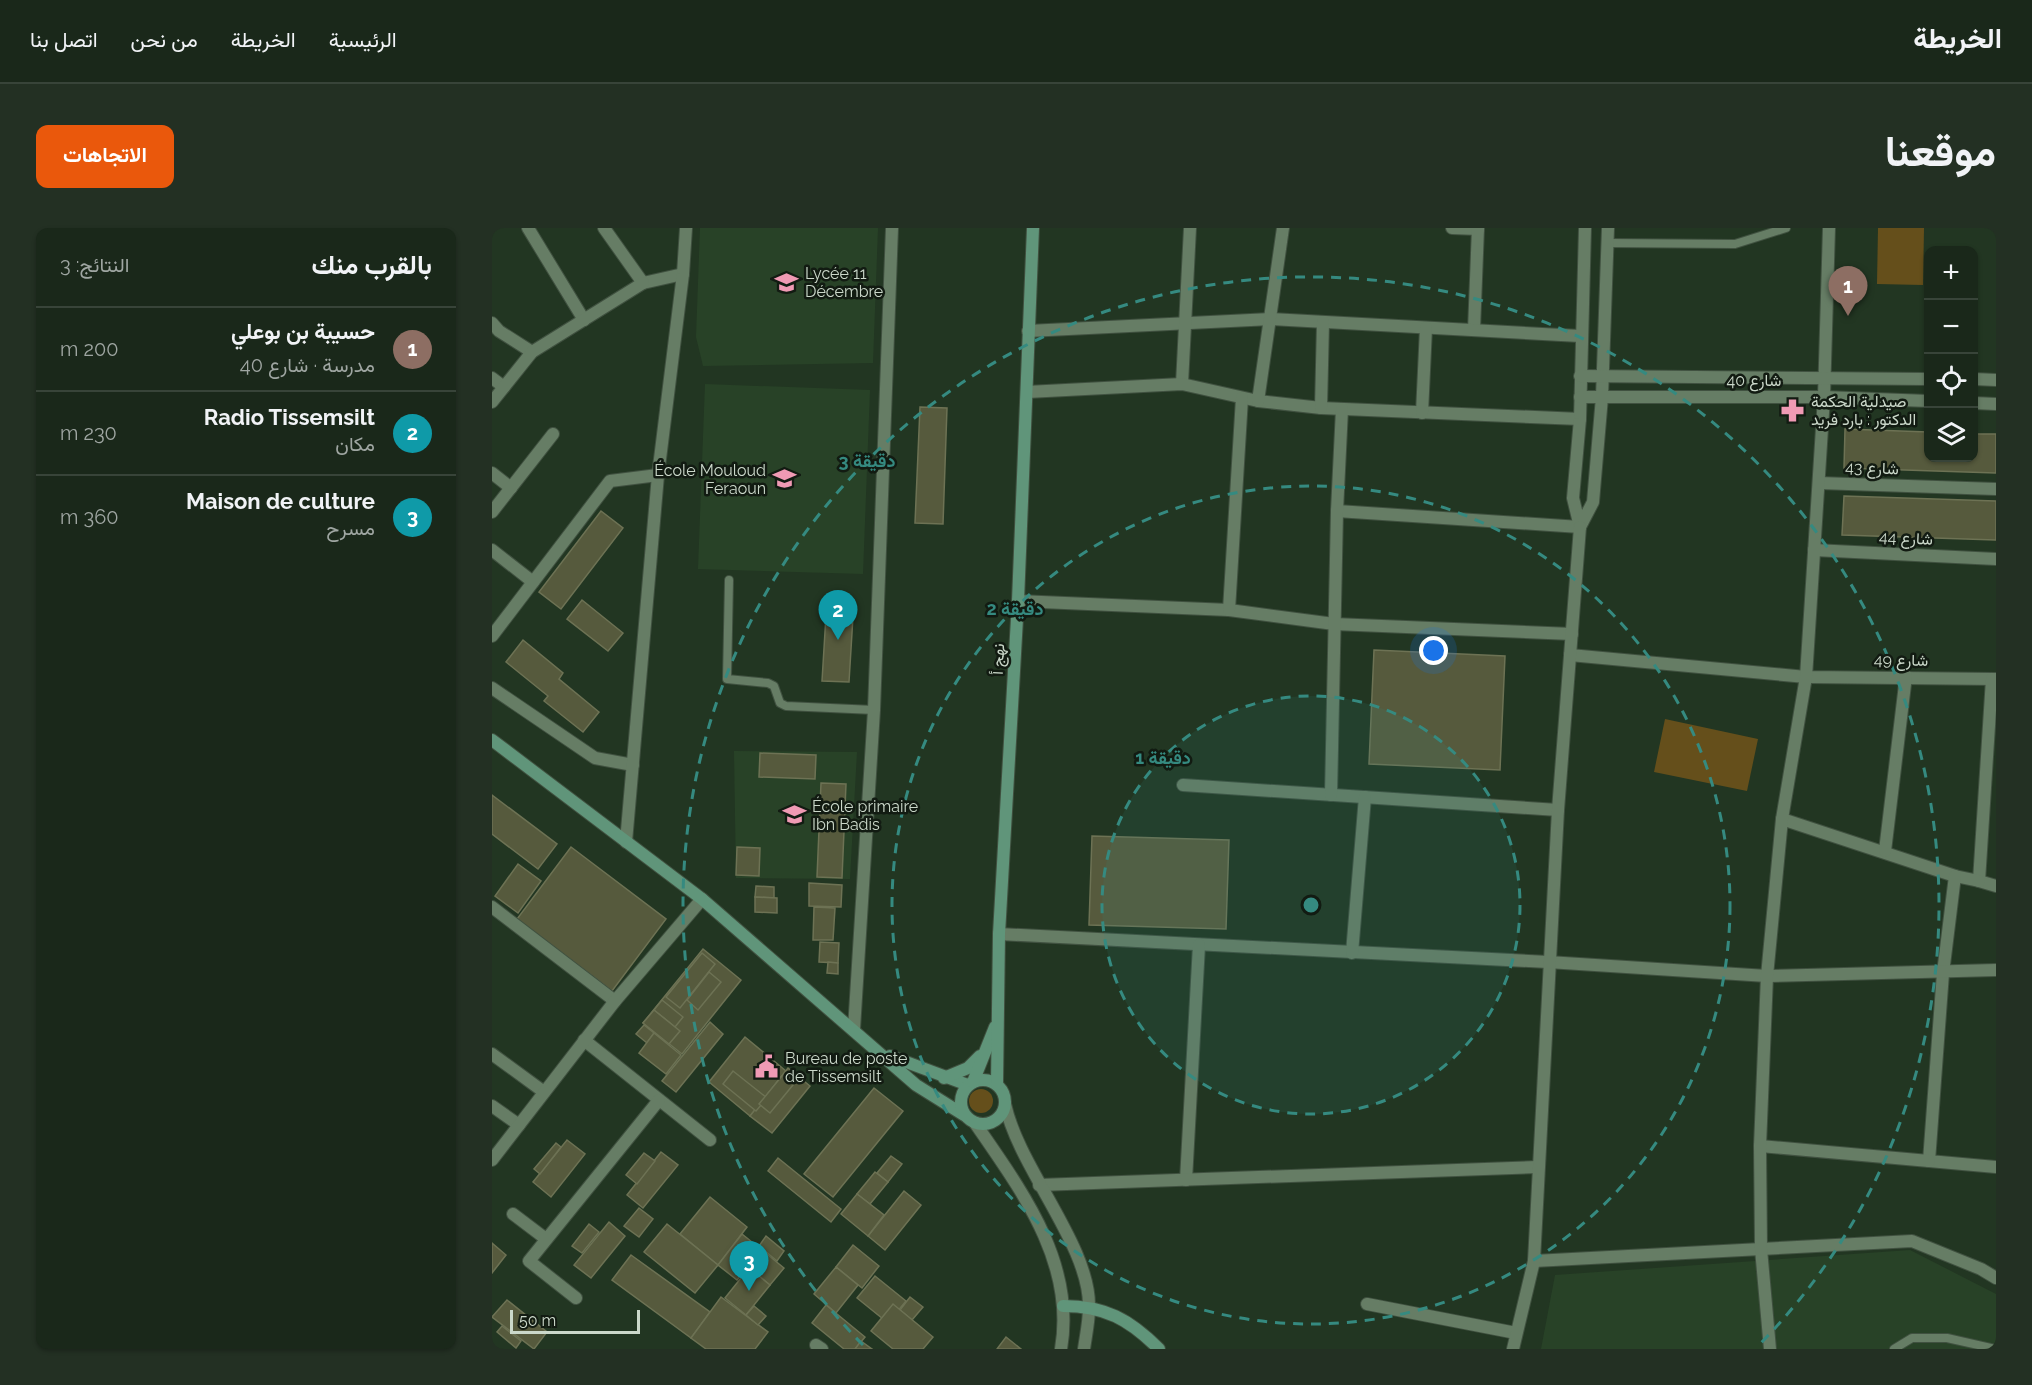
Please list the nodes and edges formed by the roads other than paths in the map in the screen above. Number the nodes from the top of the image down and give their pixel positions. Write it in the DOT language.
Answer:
graph roads {
  1 [pos="528,228"];
  2 [pos="604,228"];
  3 [pos="686,228"];
  4 [pos="892,228"];
  5 [pos="1033,228"];
  6 [pos="1190,228"];
  7 [pos="1283,228"];
  8 [pos="1452,228"];
  9 [pos="1585,228"];
  10 [pos="1608,228"];
  11 [pos="1786,228"];
  12 [pos="1829,228"];
  13 [pos="1478,229"];
  14 [pos="1607,243"];
  15 [pos="683,274"];
  16 [pos="644,284"];
  17 [pos="1271,319"];
  18 [pos="584,320"];
  19 [pos="1323,322"];
  20 [pos="492,323"];
  21 [pos="1185,323"];
  22 [pos="1426,328"];
  23 [pos="1474,330"];
  24 [pos="1028,331"];
  25 [pos="1580,336"];
  26 [pos="532,352"];
  27 [pos="1580,376"];
  28 [pos="1601,376"];
  29 [pos="492,378"];
  30 [pos="1824,378"];
  31 [pos="1924,379"];
  32 [pos="1978,380"];
  33 [pos="1996,380"];
  34 [pos="1182,384"];
  35 [pos="504,387"];
  36 [pos="1027,392"];
  37 [pos="1580,397"];
  38 [pos="1602,397"];
  39 [pos="1824,397"];
  40 [pos="1242,398"];
  41 [pos="1258,401"];
  42 [pos="1924,401"];
  43 [pos="492,402"];
  44 [pos="1978,403"];
  45 [pos="1996,404"];
  46 [pos="1321,408"];
  47 [pos="1342,409"];
  48 [pos="1422,412"];
  49 [pos="1580,419"];
  50 [pos="553,434"];
  51 [pos="492,473"];
  52 [pos="658,475"];
  53 [pos="1819,483"];
  54 [pos="511,488"];
  55 [pos="1996,489"];
  56 [pos="1337,511"];
  57 [pos="492,512"];
  58 [pos="1580,527"];
  59 [pos="492,550"];
  60 [pos="1814,550"];
  61 [pos="1996,559"];
  62 [pos="729,580"];
  63 [pos="533,582"];
  64 [pos="1018,601"];
  65 [pos="1228,610"];
  66 [pos="1334,624"];
  67 [pos="1572,634"];
  68 [pos="492,636"];
  69 [pos="1570,655"];
  70 [pos="1906,676"];
  71 [pos="1806,677"];
  72 [pos="1994,679"];
  73 [pos="492,688"];
  74 [pos="874,710"];
  75 [pos="492,740"];
  76 [pos="633,765"];
  77 [pos="1990,780"];
  78 [pos="1183,785"];
  79 [pos="1331,795"];
  80 [pos="1365,797"];
  81 [pos="1558,810"];
  82 [pos="1782,819"];
  83 [pos="626,842"];
  84 [pos="1885,850"];
  85 [pos="1955,876"];
  86 [pos="1979,881"];
  87 [pos="1996,886"];
  88 [pos="702,899"];
  89 [pos="492,907"];
  90 [pos="999,934"];
  91 [pos="1199,945"];
  92 [pos="1352,953"];
  93 [pos="1548,962"];
  94 [pos="1996,970"];
  95 [pos="1943,973"];
  96 [pos="1767,976"];
  97 [pos="615,1001"];
  98 [pos="998,1020"];
  99 [pos="854,1029"];
  100 [pos="585,1040"];
  101 [pos="986,1048"];
  102 [pos="879,1050"];
  103 [pos="492,1054"];
  104 [pos="944,1078"];
  105 [pos="970,1083"];
  106 [pos="997,1084"];
  107 [pos="544,1092"];
  108 [pos="659,1100"];
  109 [pos="1005,1104"];
  110 [pos="492,1106"];
  111 [pos="970,1119"];
  112 [pos="519,1125"];
  113 [pos="710,1140"];
  114 [pos="1760,1146"];
  115 [pos="492,1160"];
  116 [pos="1929,1161"];
  117 [pos="1537,1167"];
  118 [pos="1996,1167"];
  119 [pos="1186,1180"];
  120 [pos="1039,1185"];
  121 [pos="513,1214"];
  122 [pos="546,1239"];
  123 [pos="1761,1249"];
  124 [pos="1534,1261"];
  125 [pos="1996,1278"];
  126 [pos="576,1298"];
  127 [pos="1367,1304"];
  128 [pos="1063,1306"];
  129 [pos="1089,1306"];
  130 [pos="1516,1333"];
  131 [pos="1061,1349"];
  132 [pos="1084,1349"];
  133 [pos="1159,1349"];
  134 [pos="1513,1349"];
  135 [pos="1770,1349"];
  136 [pos="1894,1349"];
  137 [pos="1996,1349"];
  1 -- 18 [label="street"];
  2 -- 16 [label="street"];
  3 -- 15 [label="street"];
  4 -- 74 [label="street"];
  5 -- 24 [label="main road, نهج أ"];
  6 -- 21 [label="street"];
  7 -- 17 [label="street"];
  8 -- 13 [label="street"];
  9 -- 25 [label="street"];
  10 -- 14 [label="street"];
  11 -- 14 [label="lane"];
  12 -- 30 [label="street"];
  13 -- 23 [label="street"];
  14 -- 28 [label="street"];
  15 -- 16 [label="street"];
  15 -- 52 [label="street"];
  16 -- 18 [label="street"];
  17 -- 19 [label="street"];
  17 -- 21 [label="street"];
  17 -- 41 [label="street"];
  18 -- 26 [label="street"];
  19 -- 22 [label="street"];
  19 -- 46 [label="street"];
  20 -- 26 [label="street"];
  21 -- 24 [label="street"];
  21 -- 34 [label="street"];
  22 -- 23 [label="street"];
  22 -- 48 [label="street"];
  23 -- 25 [label="street"];
  24 -- 36 [label="main road, نهج أ"];
  25 -- 27 [label="street"];
  26 -- 35 [label="street"];
  27 -- 28 [label="street, شارع 40"];
  27 -- 37 [label="street"];
  28 -- 30 [label="street, شارع 40"];
  28 -- 38 [label="street"];
  29 -- 35 [label="street"];
  30 -- 31 [label="street, شارع 40"];
  30 -- 39 [label="street"];
  32 -- 33 [label="street"];
  34 -- 36 [label="street"];
  34 -- 40 [label="street"];
  35 -- 43 [label="street"];
  36 -- 64 [label="main road, نهج أ"];
  37 -- 38 [label="street, شارع 40"];
  37 -- 49 [label="street"];
  38 -- 39 [label="street, شارع 40"];
  38 -- 58 [label="street"];
  39 -- 42 [label="street, شارع 40"];
  39 -- 53 [label="street"];
  40 -- 41 [label="street"];
  40 -- 65 [label="street"];
  41 -- 46 [label="street"];
  44 -- 45 [label="street"];
  46 -- 47 [label="street"];
  47 -- 48 [label="street"];
  47 -- 56 [label="street"];
  48 -- 49 [label="street"];
  49 -- 58 [label="street"];
  50 -- 54 [label="street"];
  51 -- 54 [label="street"];
  52 -- 63 [label="street"];
  52 -- 76 [label="street"];
  53 -- 55 [label="street, شارع 43"];
  53 -- 60 [label="street"];
  54 -- 57 [label="street"];
  56 -- 58 [label="street"];
  56 -- 66 [label="street"];
  58 -- 67 [label="street"];
  59 -- 63 [label="street"];
  60 -- 61 [label="street, شارع 44"];
  60 -- 71 [label="street"];
  62 -- 74 [label="lane"];
  63 -- 68 [label="street"];
  64 -- 65 [label="street"];
  64 -- 90 [label="main road, نهج أ"];
  65 -- 66 [label="street"];
  66 -- 67 [label="street"];
  66 -- 79 [label="street"];
  67 -- 69 [label="street"];
  69 -- 71 [label="street, شارع 49"];
  69 -- 81 [label="street"];
  70 -- 71 [label="street, شارع 49"];
  70 -- 72 [label="street, شارع 49"];
  70 -- 84 [label="street"];
  71 -- 82 [label="street"];
  72 -- 77 [label="street"];
  73 -- 76 [label="street"];
  74 -- 99 [label="street"];
  75 -- 83 [label="main road"];
  76 -- 83 [label="street"];
  77 -- 86 [label="street"];
  78 -- 79 [label="street"];
  79 -- 80 [label="street"];
  80 -- 81 [label="street"];
  80 -- 92 [label="street"];
  81 -- 93 [label="street"];
  82 -- 84 [label="street"];
  82 -- 96 [label="street"];
  83 -- 88 [label="main road"];
  84 -- 85 [label="street"];
  85 -- 86 [label="street"];
  85 -- 95 [label="street"];
  86 -- 87 [label="street"];
  88 -- 97 [label="street"];
  88 -- 99 [label="main road"];
  89 -- 97 [label="street"];
  90 -- 91 [label="street"];
  90 -- 98 [label="main road, نهج أ"];
  91 -- 92 [label="street"];
  91 -- 119 [label="street"];
  92 -- 93 [label="street"];
  93 -- 96 [label="street"];
  93 -- 117 [label="street"];
  94 -- 95 [label="street"];
  95 -- 96 [label="street"];
  95 -- 116 [label="street"];
  96 -- 114 [label="street"];
  97 -- 100 [label="street"];
  98 -- 101 [label="main road, نهج أ"];
  98 -- 106 [label="main road, نهج أ"];
  99 -- 102 [label="main road"];
  100 -- 107 [label="street"];
  100 -- 108 [label="street"];
  101 -- 104 [label="main road"];
  101 -- 105 [label="main road, نهج أ"];
  102 -- 104 [label="main road"];
  102 -- 111 [label="main road"];
  103 -- 107 [label="street"];
  104 -- 105 [label="main road"];
  105 -- 106 [label="main road"];
  105 -- 111 [label="main road"];
  106 -- 109 [label="main road"];
  107 -- 112 [label="street"];
  108 -- 113 [label="street"];
  108 -- 122 [label="street"];
  109 -- 111 [label="main road"];
  109 -- 120 [label="street"];
  110 -- 112 [label="street"];
  111 -- 128 [label="street"];
  112 -- 115 [label="street"];
  114 -- 116 [label="street"];
  114 -- 123 [label="street"];
  116 -- 118 [label="street"];
  117 -- 119 [label="street"];
  117 -- 124 [label="street"];
  119 -- 120 [label="street"];
  120 -- 129 [label="street"];
  121 -- 122 [label="street"];
  122 -- 126 [label="street"];
  123 -- 124 [label="street"];
  123 -- 125 [label="street"];
  123 -- 135 [label="street"];
  124 -- 130 [label="street"];
  127 -- 130 [label="street"];
  128 -- 129 [label="main road"];
  128 -- 131 [label="street"];
  129 -- 132 [label="street"];
  129 -- 133 [label="main road"];
  130 -- 134 [label="street"];
  136 -- 137 [label="lane"];
}
